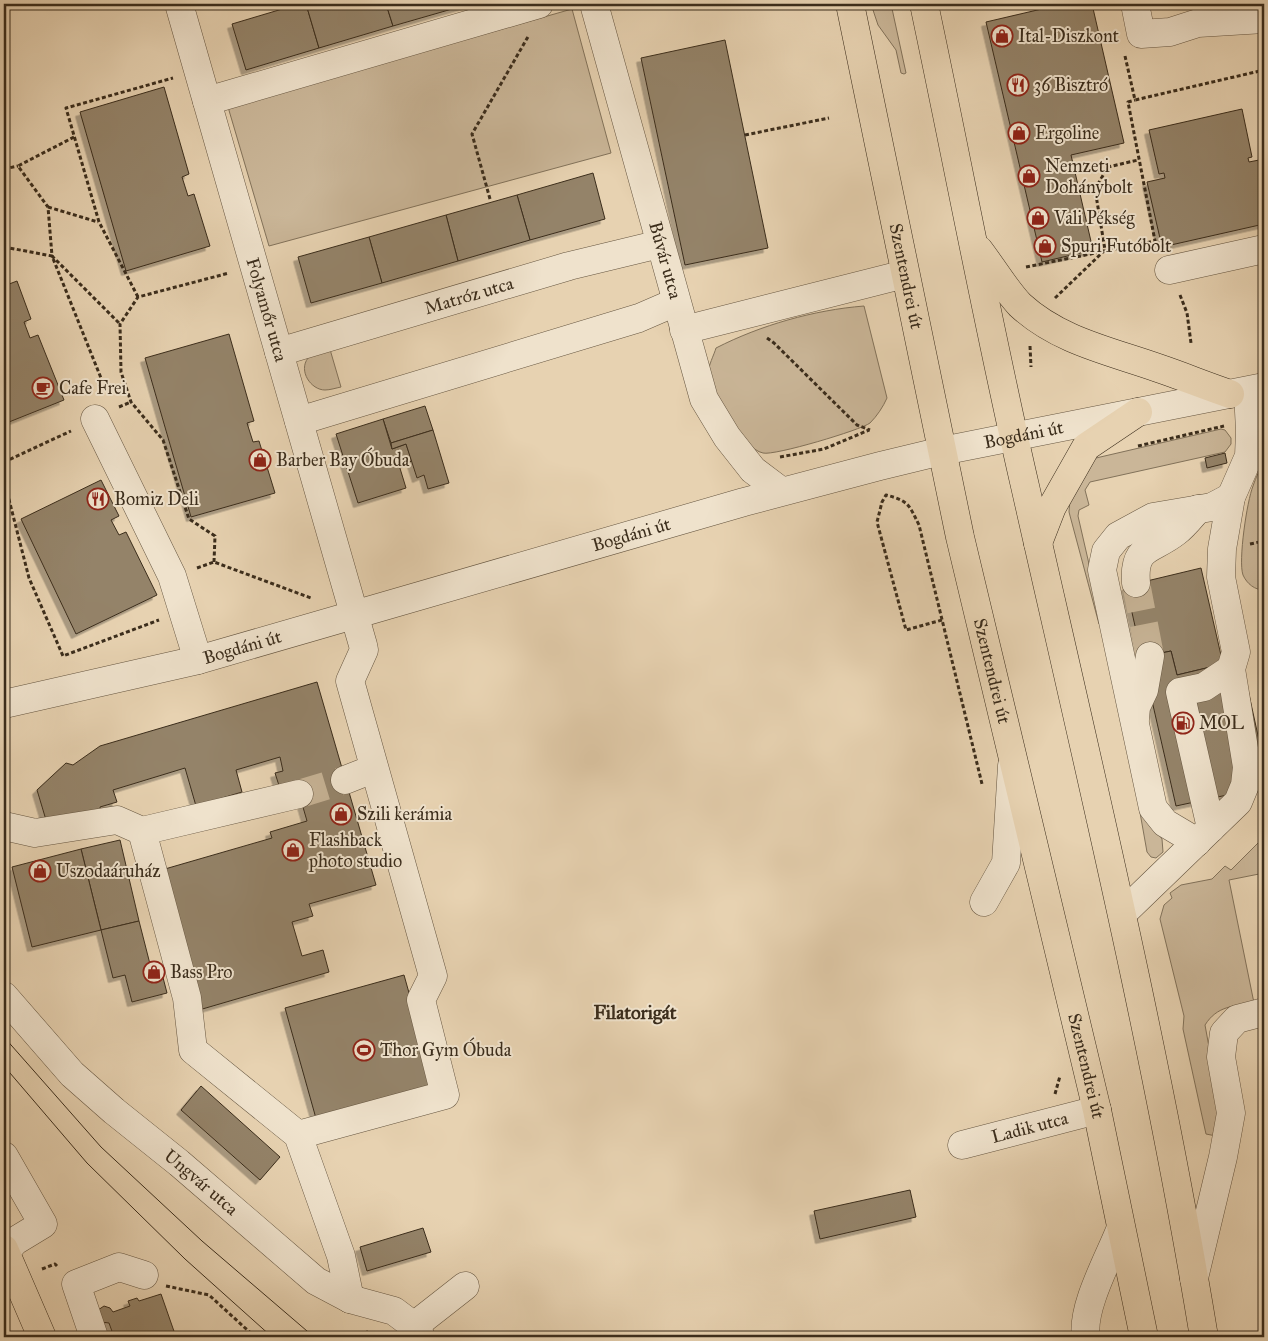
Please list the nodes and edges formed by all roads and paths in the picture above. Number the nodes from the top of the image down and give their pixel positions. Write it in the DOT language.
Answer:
graph roads {
  1 [pos="594,4"];
  2 [pos="850,4"];
  3 [pos="924,4"];
  4 [pos="978,4"];
  5 [pos="1135,4"];
  6 [pos="182,5"];
  7 [pos="970,6"];
  8 [pos="536,16"];
  9 [pos="1264,18"];
  10 [pos="1124,52"];
  11 [pos="1264,70"];
  12 [pos="198,71"];
  13 [pos="1135,100"];
  14 [pos="207,101"];
  15 [pos="829,118"];
  16 [pos="745,135"];
  17 [pos="74,137"];
  18 [pos="1138,160"];
  19 [pos="18,166"];
  20 [pos="4,169"];
  21 [pos="490,199"];
  22 [pos="48,207"];
  23 [pos="99,222"];
  24 [pos="660,244"];
  25 [pos="974,244"];
  26 [pos="4,247"];
  27 [pos="1264,249"];
  28 [pos="1106,250"];
  29 [pos="52,256"];
  30 [pos="254,266"];
  31 [pos="1026,267"];
  32 [pos="1169,270"];
  33 [pos="905,274"];
  34 [pos="138,297"];
  35 [pos="676,302"];
  36 [pos="1050,304"];
  37 [pos="744,315"];
  38 [pos="120,324"];
  39 [pos="684,330"];
  40 [pos="1029,338"];
  41 [pos="1190,343"];
  42 [pos="279,352"];
  43 [pos="1031,367"];
  44 [pos="1247,391"];
  45 [pos="1138,412"];
  46 [pos="95,419"];
  47 [pos="299,421"];
  48 [pos="1250,431"];
  49 [pos="1014,437"];
  50 [pos="1133,448"];
  51 [pos="942,451"];
  52 [pos="4,462"];
  53 [pos="748,464"];
  54 [pos="4,480"];
  55 [pos="781,492"];
  56 [pos="886,495"];
  57 [pos="1231,497"];
  58 [pos="1198,509"];
  59 [pos="1038,543"];
  60 [pos="214,562"];
  61 [pos="172,576"];
  62 [pos="1136,583"];
  63 [pos="183,612"];
  64 [pos="354,614"];
  65 [pos="942,620"];
  66 [pos="1150,656"];
  67 [pos="198,660"];
  68 [pos="1231,669"];
  69 [pos="4,704"];
  70 [pos="1135,729"];
  71 [pos="1012,749"];
  72 [pos="373,769"];
  73 [pos="345,780"];
  74 [pos="299,794"];
  75 [pos="4,826"];
  76 [pos="142,831"];
  77 [pos="1204,835"];
  78 [pos="984,902"];
  79 [pos="1123,913"];
  80 [pos="4,996"];
  81 [pos="1264,1012"];
  82 [pos="1097,1110"];
  83 [pos="298,1135"];
  84 [pos="962,1145"];
  85 [pos="4,1156"];
  86 [pos="1120,1230"];
  87 [pos="4,1250"];
  88 [pos="144,1275"];
  89 [pos="1194,1278"];
  90 [pos="465,1286"];
  91 [pos="350,1299"];
  92 [pos="418,1331"];
  93 [pos="42,1337"];
  94 [pos="94,1337"];
  95 [pos="255,1337"];
  96 [pos="1086,1337"];
  97 [pos="1144,1337"];
  98 [pos="1204,1337"];
  1 -- 24 [label="street, Búvár utca"];
  2 -- 33 [label="main road, Szentendrei út"];
  3 -- 25 [label="main road"];
  4 -- 7 [label="path"];
  5 -- 9 [label="street"];
  6 -- 12 [label="street, Folyamőr utca"];
  8 -- 14 [label="street"];
  8 -- 21 [label="path"];
  10 -- 13 [label="path"];
  11 -- 13 [label="path"];
  12 -- 14 [label="street, Folyamőr utca"];
  12 -- 17 [label="path"];
  13 -- 18 [label="path"];
  14 -- 30 [label="street, Folyamőr utca"];
  15 -- 16 [label="path"];
  17 -- 19 [label="path"];
  17 -- 23 [label="path"];
  18 -- 28 [label="path"];
  18 -- 28 [label="path"];
  19 -- 20 [label="path"];
  19 -- 22 [label="path"];
  22 -- 23 [label="path"];
  22 -- 29 [label="path"];
  23 -- 34 [label="path"];
  24 -- 35 [label="street, Búvár utca"];
  24 -- 42 [label="street, Matróz utca"];
  25 -- 44 [label="main road"];
  25 -- 49 [label="main road"];
  26 -- 29 [label="path"];
  27 -- 32 [label="street"];
  28 -- 31 [label="path"];
  28 -- 36 [label="path"];
  29 -- 38 [label="path"];
  29 -- 46 [label="path"];
  30 -- 34 [label="path"];
  30 -- 42 [label="street, Folyamőr utca"];
  32 -- 41 [label="path"];
  33 -- 37 [label="street"];
  33 -- 51 [label="main road, Szentendrei út"];
  34 -- 38 [label="path"];
  35 -- 39 [label="street, Búvár utca"];
  35 -- 47 [label="street"];
  37 -- 39 [label="street"];
  37 -- 53 [label="path"];
  38 -- 60 [label="path"];
  39 -- 53 [label="street, Búvár utca"];
  40 -- 43 [label="path"];
  42 -- 47 [label="street, Folyamőr utca"];
  44 -- 45 [label="street, Bogdáni út"];
  44 -- 48 [label="street"];
  45 -- 49 [label="street, Bogdáni út"];
  45 -- 59 [label="main road"];
  46 -- 52 [label="path"];
  46 -- 61 [label="street"];
  47 -- 64 [label="street, Folyamőr utca"];
  48 -- 50 [label="path"];
  48 -- 57 [label="street"];
  49 -- 51 [label="street, Bogdáni út"];
  49 -- 59 [label="main road"];
  51 -- 55 [label="street, Bogdáni út"];
  51 -- 71 [label="main road, Szentendrei út"];
  53 -- 55 [label="street, Búvár utca"];
  54 -- 63 [label="path"];
  55 -- 64 [label="street, Bogdáni út"];
  56 -- 65 [label="path"];
  57 -- 58 [label="street"];
  57 -- 68 [label="street"];
  58 -- 62 [label="street"];
  58 -- 70 [label="street"];
  59 -- 79 [label="main road"];
  60 -- 61 [label="path"];
  60 -- 64 [label="path"];
  61 -- 63 [label="street"];
  63 -- 67 [label="street"];
  64 -- 67 [label="street, Bogdáni út"];
  64 -- 72 [label="street, Folyamőr utca"];
  66 -- 70 [label="street"];
  67 -- 69 [label="street, Bogdáni út"];
  68 -- 77 [label="street"];
  68 -- 77 [label="street"];
  70 -- 77 [label="street"];
  71 -- 78 [label="street"];
  71 -- 82 [label="main road, Szentendrei út"];
  72 -- 73 [label="street"];
  72 -- 83 [label="street, Folyamőr utca"];
  74 -- 76 [label="street"];
  75 -- 76 [label="street"];
  76 -- 83 [label="street"];
  77 -- 79 [label="street"];
  79 -- 89 [label="main road"];
  80 -- 91 [label="street, Ungvár utca"];
  81 -- 89 [label="street"];
  82 -- 84 [label="street, Ladik utca"];
  82 -- 86 [label="main road, Szentendrei út"];
  83 -- 91 [label="street"];
  85 -- 87 [label="street"];
  86 -- 96 [label="street"];
  86 -- 97 [label="main road, Szentendrei út"];
  87 -- 93 [label="main road"];
  88 -- 94 [label="street"];
  88 -- 95 [label="path"];
  89 -- 98 [label="main road"];
  90 -- 92 [label="street"];
  91 -- 92 [label="street, Ungvár utca"];
}
